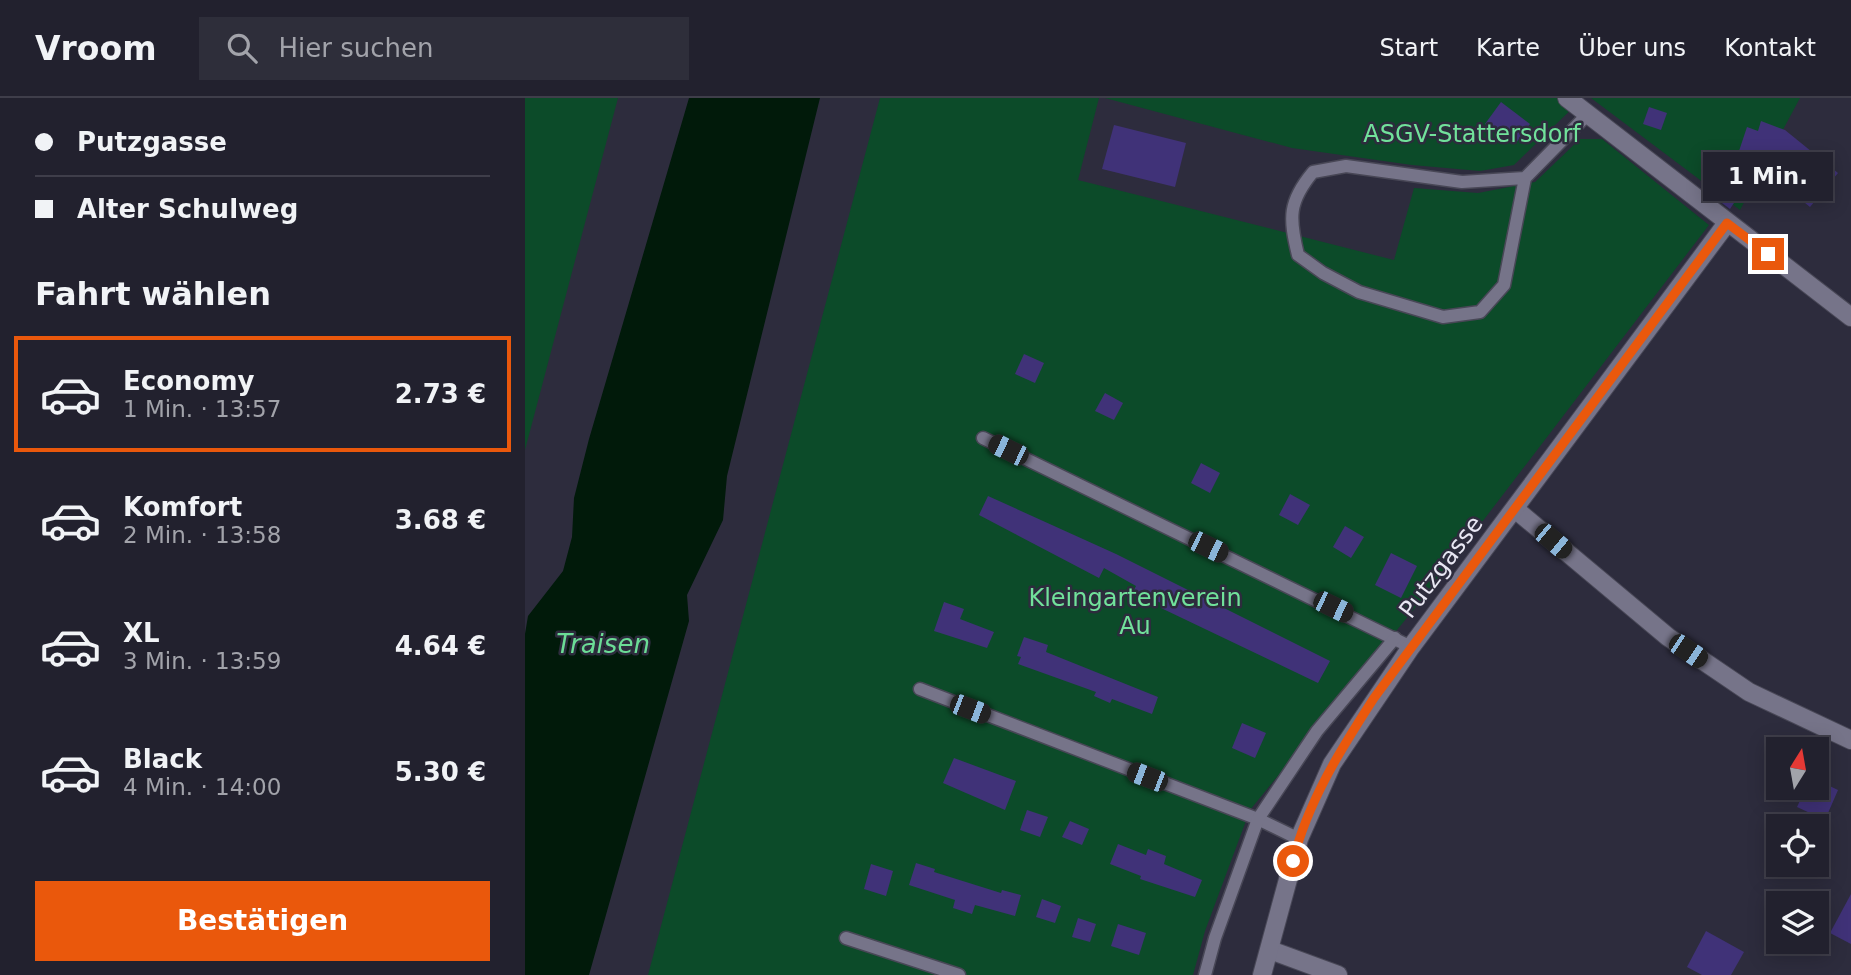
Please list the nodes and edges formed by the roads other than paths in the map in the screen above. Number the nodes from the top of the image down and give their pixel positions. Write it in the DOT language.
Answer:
graph roads {
  1 [pos="1567,98"];
  2 [pos="1588,114"];
  3 [pos="1525,178"];
  4 [pos="1727,223"];
  5 [pos="1851,317"];
  6 [pos="983,438"];
  7 [pos="1514,509"];
  8 [pos="1395,638"];
  9 [pos="1411,647"];
  10 [pos="920,689"];
  11 [pos="1851,740"];
  12 [pos="1258,819"];
  13 [pos="1299,839"];
  14 [pos="846,938"];
  15 [pos="1269,950"];
  16 [pos="959,975"];
  17 [pos="1205,975"];
  18 [pos="1262,975"];
  19 [pos="1338,975"];
  1 -- 2 [label="street"];
  2 -- 3 [label="lane"];
  2 -- 4 [label="street"];
  3 -- 3 [label="lane"];
  4 -- 5 [label="street"];
  4 -- 7 [label="street, Putzgasse"];
  6 -- 8 [label="lane"];
  7 -- 9 [label="street, Putzgasse"];
  7 -- 11 [label="street"];
  8 -- 9 [label="lane"];
  8 -- 12 [label="lane"];
  9 -- 13 [label="street, Putzgasse"];
  10 -- 12 [label="lane"];
  12 -- 13 [label="lane"];
  12 -- 17 [label="lane"];
  13 -- 15 [label="street, Putzgasse"];
  14 -- 16 [label="lane"];
  15 -- 18 [label="street, Putzgasse"];
  15 -- 19 [label="street"];
}
